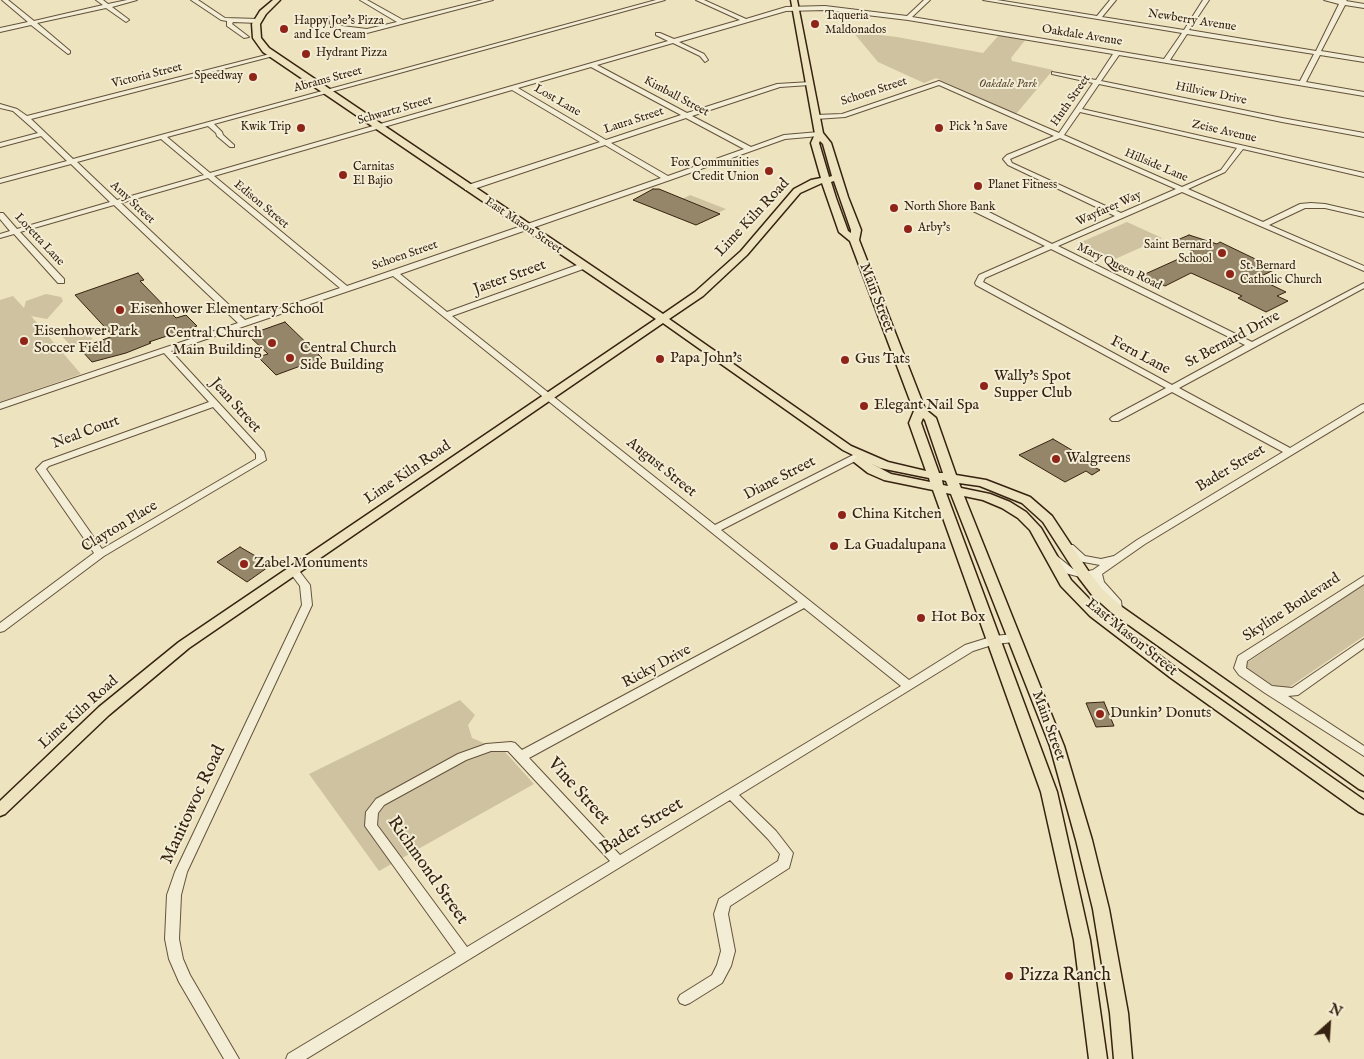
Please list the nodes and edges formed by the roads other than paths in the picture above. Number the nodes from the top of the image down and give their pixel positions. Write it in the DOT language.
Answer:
graph roads {
  1 [pos="5,0"];
  2 [pos="99,0"];
  3 [pos="134,0"];
  4 [pos="194,0"];
  5 [pos="277,0"];
  6 [pos="363,0"];
  7 [pos="490,0"];
  8 [pos="662,0"];
  9 [pos="699,0"];
  10 [pos="927,0"];
  11 [pos="986,0"];
  12 [pos="1113,0"];
  13 [pos="1206,0"];
  14 [pos="1327,0"];
  15 [pos="1344,1"];
  16 [pos="1018,2"];
  17 [pos="794,4"];
  18 [pos="107,6"];
  19 [pos="1364,6"];
  20 [pos="332,17"];
  21 [pos="908,18"];
  22 [pos="1098,18"];
  23 [pos="126,20"];
  24 [pos="744,20"];
  25 [pos="230,21"];
  26 [pos="258,21"];
  27 [pos="402,22"];
  28 [pos="32,23"];
  29 [pos="0,30"];
  30 [pos="1184,32"];
  31 [pos="658,34"];
  32 [pos="246,37"];
  33 [pos="673,41"];
  34 [pos="68,52"];
  35 [pos="1118,53"];
  36 [pos="1318,53"];
  37 [pos="274,55"];
  38 [pos="705,60"];
  39 [pos="1364,60"];
  40 [pos="1166,61"];
  41 [pos="592,65"];
  42 [pos="1054,73"];
  43 [pos="1097,82"];
  44 [pos="809,83"];
  45 [pos="939,83"];
  46 [pos="1302,84"];
  47 [pos="513,88"];
  48 [pos="328,92"];
  49 [pos="1364,94"];
  50 [pos="0,107"];
  51 [pos="1078,110"];
  52 [pos="687,116"];
  53 [pos="816,117"];
  54 [pos="26,118"];
  55 [pos="210,124"];
  56 [pos="380,127"];
  57 [pos="41,134"];
  58 [pos="819,134"];
  59 [pos="1364,135"];
  60 [pos="1060,136"];
  61 [pos="162,137"];
  62 [pos="606,142"];
  63 [pos="0,145"];
  64 [pos="232,146"];
  65 [pos="1241,147"];
  66 [pos="750,150"];
  67 [pos="71,162"];
  68 [pos="1364,175"];
  69 [pos="210,176"];
  70 [pos="668,178"];
  71 [pos="838,178"];
  72 [pos="826,179"];
  73 [pos="0,181"];
  74 [pos="468,188"];
  75 [pos="1182,189"];
  76 [pos="115,203"];
  77 [pos="976,209"];
  78 [pos="0,215"];
  79 [pos="1121,216"];
  80 [pos="1364,216"];
  81 [pos="1263,225"];
  82 [pos="527,228"];
  83 [pos="15,232"];
  84 [pos="0,236"];
  85 [pos="854,240"];
  86 [pos="1053,246"];
  87 [pos="583,266"];
  88 [pos="1364,269"];
  89 [pos="394,273"];
  90 [pos="61,281"];
  91 [pos="979,281"];
  92 [pos="1364,285"];
  93 [pos="346,289"];
  94 [pos="446,315"];
  95 [pos="663,319"];
  96 [pos="244,324"];
  97 [pos="1253,346"];
  98 [pos="166,350"];
  99 [pos="1172,389"];
  100 [pos="550,397"];
  101 [pos="214,403"];
  102 [pos="0,406"];
  103 [pos="1364,407"];
  104 [pos="920,411"];
  105 [pos="1116,419"];
  106 [pos="1290,452"];
  107 [pos="858,456"];
  108 [pos="261,460"];
  109 [pos="933,475"];
  110 [pos="950,477"];
  111 [pos="938,488"];
  112 [pos="956,492"];
  113 [pos="713,530"];
  114 [pos="1064,544"];
  115 [pos="100,554"];
  116 [pos="1049,554"];
  117 [pos="1115,558"];
  118 [pos="293,570"];
  119 [pos="1090,574"];
  120 [pos="1364,579"];
  121 [pos="805,603"];
  122 [pos="0,628"];
  123 [pos="1014,638"];
  124 [pos="994,640"];
  125 [pos="1364,643"];
  126 [pos="909,686"];
  127 [pos="1269,690"];
  128 [pos="1294,692"];
  129 [pos="1304,711"];
  130 [pos="511,746"];
  131 [pos="1364,752"];
  132 [pos="522,756"];
  133 [pos="1364,785"];
  134 [pos="731,794"];
  135 [pos="1364,808"];
  136 [pos="0,810"];
  137 [pos="619,862"];
  138 [pos="465,955"];
  139 [pos="685,999"];
  140 [pos="232,1059"];
  141 [pos="293,1059"];
  142 [pos="1098,1059"];
  143 [pos="1123,1059"];
  1 -- 28 [label="street"];
  2 -- 18 [label="street"];
  3 -- 18 [label="street"];
  4 -- 25 [label="street"];
  5 -- 26 [label="main road"];
  6 -- 27 [label="street"];
  7 -- 27 [label="street"];
  8 -- 48 [label="street, Abrams Street"];
  9 -- 24 [label="street"];
  10 -- 21 [label="street"];
  11 -- 16 [label="street, Newberry Avenue"];
  12 -- 22 [label="street"];
  13 -- 30 [label="street"];
  14 -- 15 [label="street"];
  15 -- 19 [label="street"];
  15 -- 36 [label="street"];
  16 -- 22 [label="street, Newberry Avenue"];
  17 -- 21 [label="street, Oakdale Avenue"];
  17 -- 24 [label="street, Schwartz Street"];
  17 -- 44 [label="main road, Main Street"];
  18 -- 23 [label="street"];
  18 -- 28 [label="street"];
  20 -- 27 [label="street"];
  21 -- 35 [label="street, Oakdale Avenue"];
  22 -- 30 [label="street, Newberry Avenue"];
  24 -- 33 [label="street, Schwartz Street"];
  25 -- 26 [label="street"];
  25 -- 32 [label="street"];
  26 -- 37 [label="main road, East Mason Street"];
  28 -- 29 [label="street"];
  28 -- 34 [label="street"];
  30 -- 36 [label="street, Newberry Avenue"];
  30 -- 40 [label="street"];
  31 -- 33 [label="street"];
  33 -- 38 [label="street"];
  33 -- 41 [label="street, Schwartz Street"];
  35 -- 40 [label="street, Oakdale Avenue"];
  35 -- 43 [label="street, Huth Street"];
  36 -- 39 [label="street, Newberry Avenue"];
  36 -- 46 [label="street"];
  37 -- 48 [label="main road, East Mason Street"];
  37 -- 54 [label="street, Victoria Street"];
  40 -- 46 [label="street, Oakdale Avenue"];
  41 -- 47 [label="street, Schwartz Street"];
  41 -- 52 [label="street, Kimball Street"];
  42 -- 43 [label="street, Hillview Drive"];
  43 -- 51 [label="street, Huth Street"];
  43 -- 59 [label="street, Hillview Drive"];
  44 -- 52 [label="street, Laura Street"];
  44 -- 53 [label="main road, Main Street"];
  45 -- 53 [label="street, Schoen Street"];
  45 -- 60 [label="street, Hillside Lane"];
  46 -- 49 [label="street, Oakdale Avenue"];
  47 -- 56 [label="street, Schwartz Street"];
  47 -- 62 [label="street, Lost Lane"];
  48 -- 55 [label="street, Abrams Street"];
  48 -- 56 [label="main road, East Mason Street"];
  50 -- 54 [label="street, Amy Street"];
  51 -- 60 [label="street, Huth Street"];
  51 -- 65 [label="street, Zeise Avenue"];
  52 -- 62 [label="street, Laura Street"];
  52 -- 66 [label="street, Kimball Street"];
  53 -- 58 [label="main road, Main Street"];
  54 -- 57 [label="street, Amy Street"];
  55 -- 61 [label="street, Abrams Street"];
  55 -- 64 [label="street"];
  56 -- 69 [label="street, Schwartz Street"];
  56 -- 74 [label="main road, East Mason Street"];
  57 -- 63 [label="street"];
  57 -- 67 [label="street, Amy Street"];
  58 -- 66 [label="street, Schoen Street"];
  58 -- 71 [label="main road, Main Street"];
  58 -- 72 [label="main road, Main Street"];
  60 -- 75 [label="street, Hillside Lane"];
  60 -- 79 [label="street, Huth Street"];
  61 -- 67 [label="street, Abrams Street"];
  61 -- 69 [label="street, Edison Street"];
  62 -- 70 [label="street, Lost Lane"];
  62 -- 74 [label="street, Laura Street"];
  65 -- 68 [label="street, Zeise Avenue"];
  65 -- 75 [label="street, Wayfarer Way"];
  66 -- 70 [label="street, Schoen Street"];
  67 -- 73 [label="street, Abrams Street"];
  67 -- 76 [label="street, Amy Street"];
  69 -- 76 [label="street, Schwartz Street"];
  69 -- 93 [label="street, Edison Street"];
  70 -- 82 [label="street, Schoen Street"];
  71 -- 72 [label="main road, Lime Kiln Road"];
  71 -- 85 [label="main road, Main Street"];
  72 -- 85 [label="main road, Main Street"];
  72 -- 95 [label="main road, Lime Kiln Road"];
  74 -- 82 [label="main road, East Mason Street"];
  75 -- 79 [label="street, Wayfarer Way"];
  75 -- 81 [label="street, Hillside Lane"];
  76 -- 83 [label="street, Schwartz Street"];
  76 -- 96 [label="street, Amy Street"];
  77 -- 86 [label="street, Mary Queen Road"];
  78 -- 83 [label="street, Loretta Lane"];
  79 -- 86 [label="street, Wayfarer Way"];
  80 -- 81 [label="street"];
  81 -- 88 [label="street, Hillside Lane"];
  82 -- 87 [label="main road, East Mason Street"];
  82 -- 89 [label="street, Schoen Street"];
  83 -- 84 [label="street, Schwartz Street"];
  83 -- 90 [label="street, Loretta Lane"];
  85 -- 104 [label="main road, Main Street"];
  86 -- 91 [label="street, Wayfarer Way"];
  86 -- 97 [label="street, Mary Queen Road"];
  87 -- 94 [label="street, Jaster Street"];
  87 -- 95 [label="main road, East Mason Street"];
  89 -- 93 [label="street, Schoen Street"];
  89 -- 94 [label="street, August Street"];
  91 -- 99 [label="street, Fern Lane"];
  92 -- 97 [label="street, St Bernard Drive"];
  93 -- 96 [label="street, Schoen Street"];
  94 -- 100 [label="street, August Street"];
  95 -- 100 [label="main road, Lime Kiln Road"];
  95 -- 107 [label="main road, East Mason Street"];
  96 -- 98 [label="street, Schoen Street"];
  97 -- 99 [label="street, St Bernard Drive"];
  98 -- 101 [label="street, Jean Street"];
  98 -- 102 [label="street, Schoen Street"];
  99 -- 105 [label="street, St Bernard Drive"];
  99 -- 106 [label="street, Fern Lane"];
  100 -- 113 [label="street, August Street"];
  100 -- 118 [label="main road, Lime Kiln Road"];
  101 -- 108 [label="street, Jean Street"];
  101 -- 115 [label="street, Neal Court"];
  103 -- 106 [label="street, Bader Street"];
  104 -- 109 [label="main road, Main Street"];
  104 -- 110 [label="main road, Main Street"];
  106 -- 117 [label="street, Bader Street"];
  107 -- 109 [label="main road, East Mason Street"];
  107 -- 111 [label="main road, East Mason Street"];
  107 -- 113 [label="street, Diane Street"];
  108 -- 115 [label="street, Clayton Place"];
  109 -- 110 [label="main road, East Mason Street"];
  109 -- 111 [label="main road, Main Street"];
  110 -- 112 [label="main road, Main Street"];
  110 -- 114 [label="main road, East Mason Street"];
  111 -- 112 [label="main road, East Mason Street"];
  111 -- 124 [label="main road, Main Street"];
  112 -- 116 [label="main road, East Mason Street"];
  112 -- 123 [label="main road, Main Street"];
  113 -- 121 [label="street, August Street"];
  114 -- 117 [label="street, Bader Street"];
  114 -- 119 [label="main road, East Mason Street"];
  115 -- 122 [label="street, Clayton Place"];
  116 -- 119 [label="street"];
  116 -- 135 [label="main road, East Mason Street"];
  117 -- 119 [label="street, Bader Street"];
  118 -- 136 [label="main road, Lime Kiln Road"];
  118 -- 140 [label="street, Manitowoc Road"];
  119 -- 133 [label="main road, East Mason Street"];
  120 -- 127 [label="street, Skyline Boulevard"];
  121 -- 126 [label="street, August Street"];
  121 -- 132 [label="street, Ricky Drive"];
  123 -- 124 [label="street, Bader Street"];
  123 -- 143 [label="main road, Main Street"];
  124 -- 126 [label="street, Bader Street"];
  124 -- 142 [label="main road, Main Street"];
  125 -- 128 [label="street"];
  126 -- 134 [label="street, Bader Street"];
  127 -- 128 [label="street"];
  127 -- 129 [label="street"];
  128 -- 129 [label="street"];
  129 -- 131 [label="street"];
  130 -- 132 [label="street, Vine Street"];
  130 -- 138 [label="street, Richmond Street"];
  132 -- 137 [label="street, Vine Street"];
  134 -- 137 [label="street, Bader Street"];
  134 -- 139 [label="street"];
  137 -- 138 [label="street, Bader Street"];
  138 -- 141 [label="street, Bader Street"];
}
